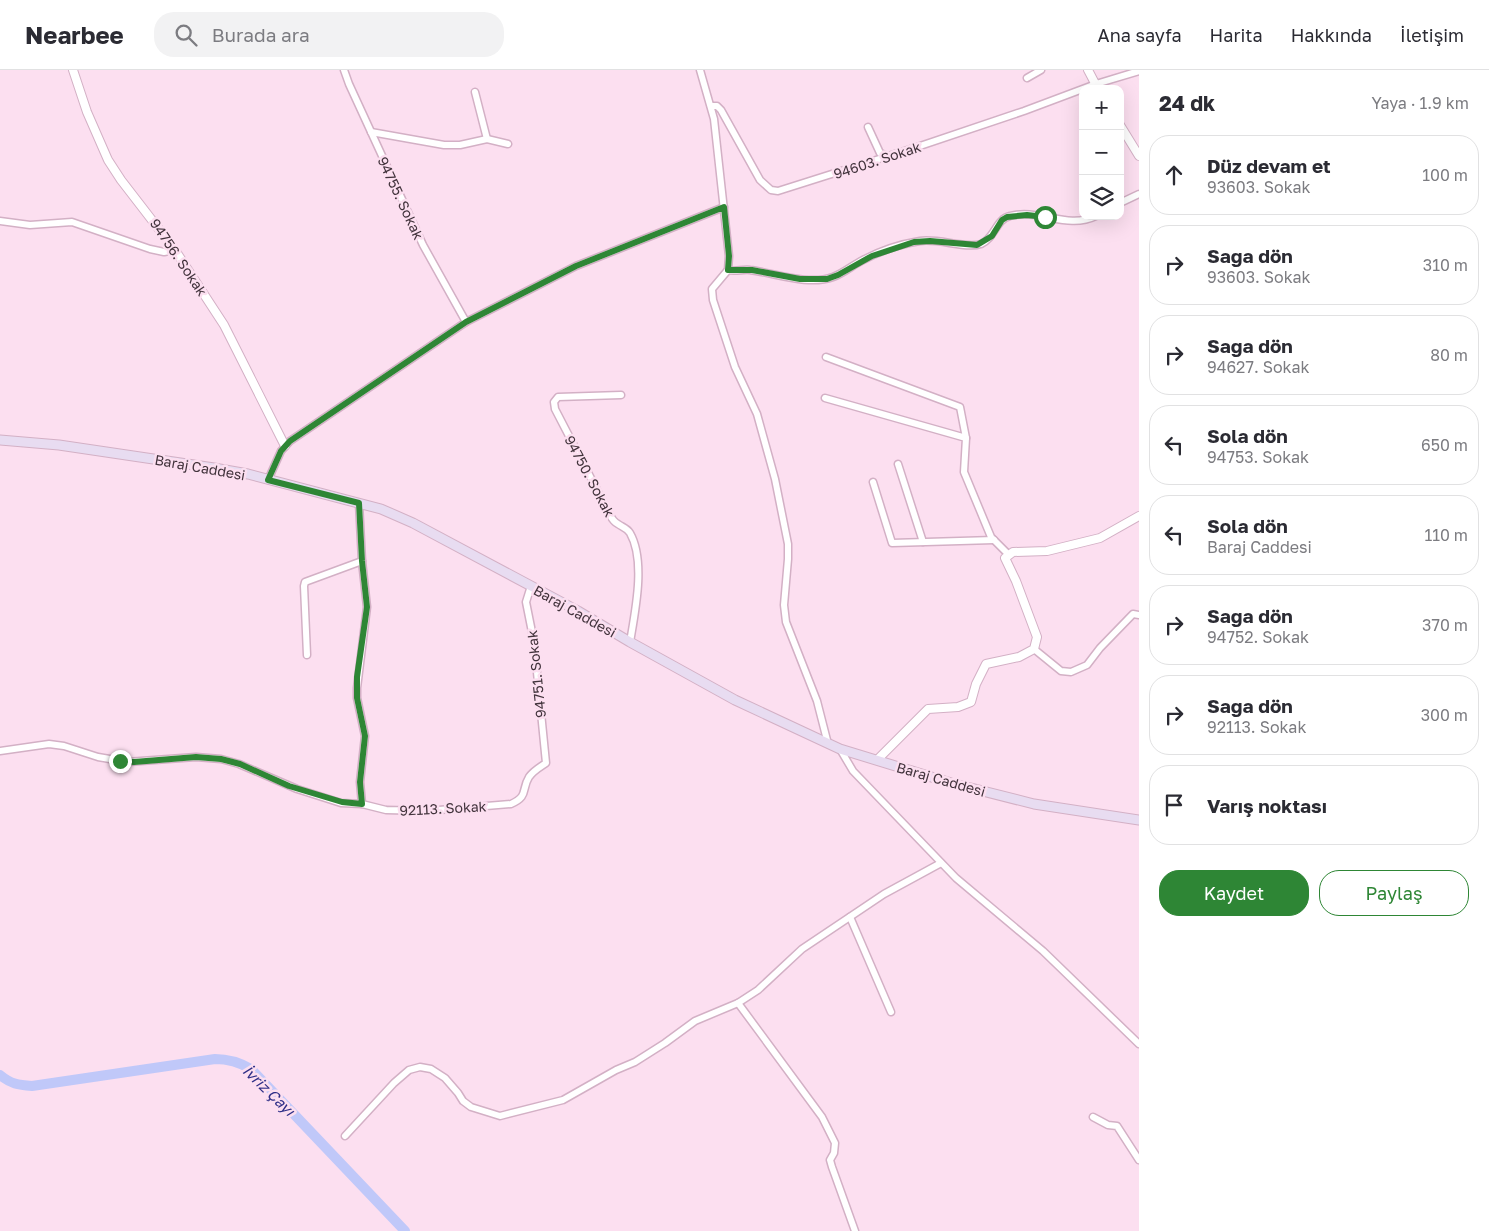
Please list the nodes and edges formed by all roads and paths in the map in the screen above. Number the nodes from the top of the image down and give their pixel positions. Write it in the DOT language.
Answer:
graph roads {
  1 [pos="73,70"];
  2 [pos="344,70"];
  3 [pos="700,70"];
  4 [pos="1041,70"];
  5 [pos="1088,70"];
  6 [pos="1139,71"];
  7 [pos="1027,78"];
  8 [pos="1096,85"];
  9 [pos="1102,85"];
  10 [pos="475,92"];
  11 [pos="1079,93"];
  12 [pos="711,106"];
  13 [pos="868,127"];
  14 [pos="1123,130"];
  15 [pos="371,132"];
  16 [pos="487,139"];
  17 [pos="508,144"];
  18 [pos="887,156"];
  19 [pos="1139,156"];
  20 [pos="1139,194"];
  21 [pos="1124,201"];
  22 [pos="724,207"];
  23 [pos="1085,220"];
  24 [pos="0,221"];
  25 [pos="175,250"];
  26 [pos="728,270"];
  27 [pos="466,322"];
  28 [pos="826,357"];
  29 [pos="621,395"];
  30 [pos="825,398"];
  31 [pos="966,438"];
  32 [pos="0,440"];
  33 [pos="285,446"];
  34 [pos="898,464"];
  35 [pos="268,480"];
  36 [pos="873,482"];
  37 [pos="359,503"];
  38 [pos="1139,516"];
  39 [pos="994,540"];
  40 [pos="923,542"];
  41 [pos="1009,555"];
  42 [pos="362,561"];
  43 [pos="531,586"];
  44 [pos="1139,615"];
  45 [pos="630,642"];
  46 [pos="1034,649"];
  47 [pos="307,655"];
  48 [pos="828,744"];
  49 [pos="840,749"];
  50 [pos="0,751"];
  51 [pos="877,760"];
  52 [pos="546,763"];
  53 [pos="362,804"];
  54 [pos="1139,820"];
  55 [pos="941,863"];
  56 [pos="850,917"];
  57 [pos="738,1003"];
  58 [pos="891,1012"];
  59 [pos="1139,1044"];
  60 [pos="1093,1117"];
  61 [pos="345,1136"];
  62 [pos="1139,1160"];
  63 [pos="855,1231"];
  1 -- 25 [label="street, 94756. Sokak"];
  2 -- 15 [label="street, 94755. Sokak"];
  3 -- 12 [label="street"];
  4 -- 7 [label="street"];
  5 -- 8 [label="street"];
  6 -- 9 [label="street, 94603. Sokak"];
  10 -- 16 [label="street"];
  11 -- 18 [label="street, 94603. Sokak"];
  12 -- 18 [label="street, 94603. Sokak"];
  12 -- 22 [label="street"];
  13 -- 18 [label="street"];
  14 -- 19 [label="street"];
  15 -- 16 [label="street"];
  15 -- 27 [label="street, 94755. Sokak"];
  16 -- 17 [label="street"];
  20 -- 21 [label="street"];
  22 -- 26 [label="street"];
  22 -- 27 [label="street"];
  23 -- 26 [label="street"];
  24 -- 25 [label="street"];
  25 -- 33 [label="street, 94756. Sokak"];
  26 -- 48 [label="street"];
  27 -- 33 [label="street"];
  28 -- 31 [label="street"];
  29 -- 45 [label="street, 94750. Sokak"];
  30 -- 31 [label="street"];
  31 -- 39 [label="street"];
  32 -- 35 [label="main road, Baraj Caddesi"];
  33 -- 35 [label="street"];
  34 -- 40 [label="street"];
  35 -- 37 [label="main road, Baraj Caddesi"];
  36 -- 40 [label="street"];
  37 -- 42 [label="street"];
  37 -- 43 [label="main road, Baraj Caddesi"];
  38 -- 41 [label="street"];
  39 -- 40 [label="street"];
  39 -- 41 [label="street"];
  41 -- 46 [label="street"];
  42 -- 47 [label="street"];
  42 -- 53 [label="street"];
  43 -- 45 [label="main road, Baraj Caddesi"];
  43 -- 52 [label="street, 94751. Sokak"];
  44 -- 46 [label="street"];
  45 -- 48 [label="main road, Baraj Caddesi"];
  46 -- 51 [label="street"];
  48 -- 49 [label="main road, Baraj Caddesi"];
  49 -- 51 [label="main road, Baraj Caddesi"];
  49 -- 55 [label="street"];
  50 -- 53 [label="street, 92113. Sokak"];
  51 -- 54 [label="main road, Baraj Caddesi"];
  52 -- 53 [label="street, 92113. Sokak"];
  55 -- 56 [label="street"];
  55 -- 59 [label="street"];
  56 -- 57 [label="street"];
  56 -- 58 [label="street"];
  57 -- 61 [label="street"];
  57 -- 63 [label="street"];
  60 -- 62 [label="street"];
}
